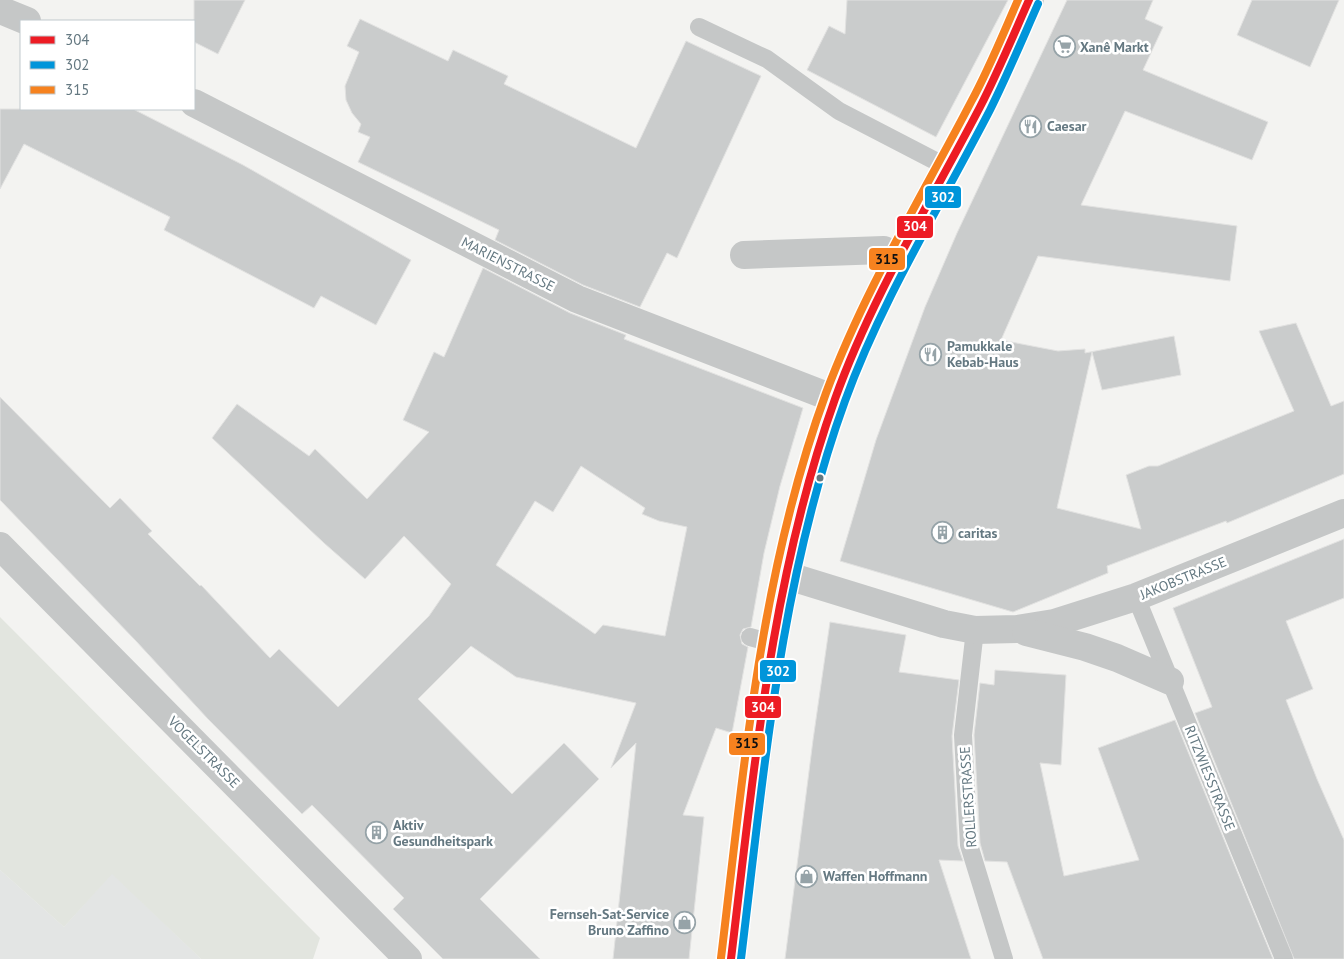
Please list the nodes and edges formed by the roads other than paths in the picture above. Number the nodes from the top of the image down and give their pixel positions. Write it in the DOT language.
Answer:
graph roads {
  1 [pos="1029,0"];
  2 [pos="0,10"];
  3 [pos="25,20"];
  4 [pos="700,27"];
  5 [pos="195,104"];
  6 [pos="947,167"];
  7 [pos="884,250"];
  8 [pos="744,255"];
  9 [pos="835,399"];
  10 [pos="1344,513"];
  11 [pos="0,546"];
  12 [pos="785,575"];
  13 [pos="1136,597"];
  14 [pos="975,630"];
  15 [pos="1017,630"];
  16 [pos="1170,681"];
  17 [pos="408,959"];
  18 [pos="731,959"];
  19 [pos="1004,959"];
  20 [pos="1284,959"];
  1 -- 6 [label="street"];
  2 -- 3 [label="street"];
  4 -- 6 [label="lane"];
  5 -- 9 [label="street, MARIENSTRASSE"];
  6 -- 9 [label="street"];
  7 -- 8 [label="street"];
  9 -- 12 [label="street"];
  10 -- 13 [label="street, JAKOBSTRASSE"];
  11 -- 17 [label="street, VOGELSTRASSE"];
  12 -- 14 [label="street, JAKOBSTRASSE"];
  12 -- 18 [label="street"];
  13 -- 15 [label="street, JAKOBSTRASSE"];
  13 -- 16 [label="lane, RITZWIESSTRASSE"];
  14 -- 15 [label="street, JAKOBSTRASSE"];
  14 -- 19 [label="lane, ROLLERSTRASSE"];
  15 -- 16 [label="street, JAKOBSTRASSE"];
  16 -- 20 [label="lane, RITZWIESSTRASSE"];
}
